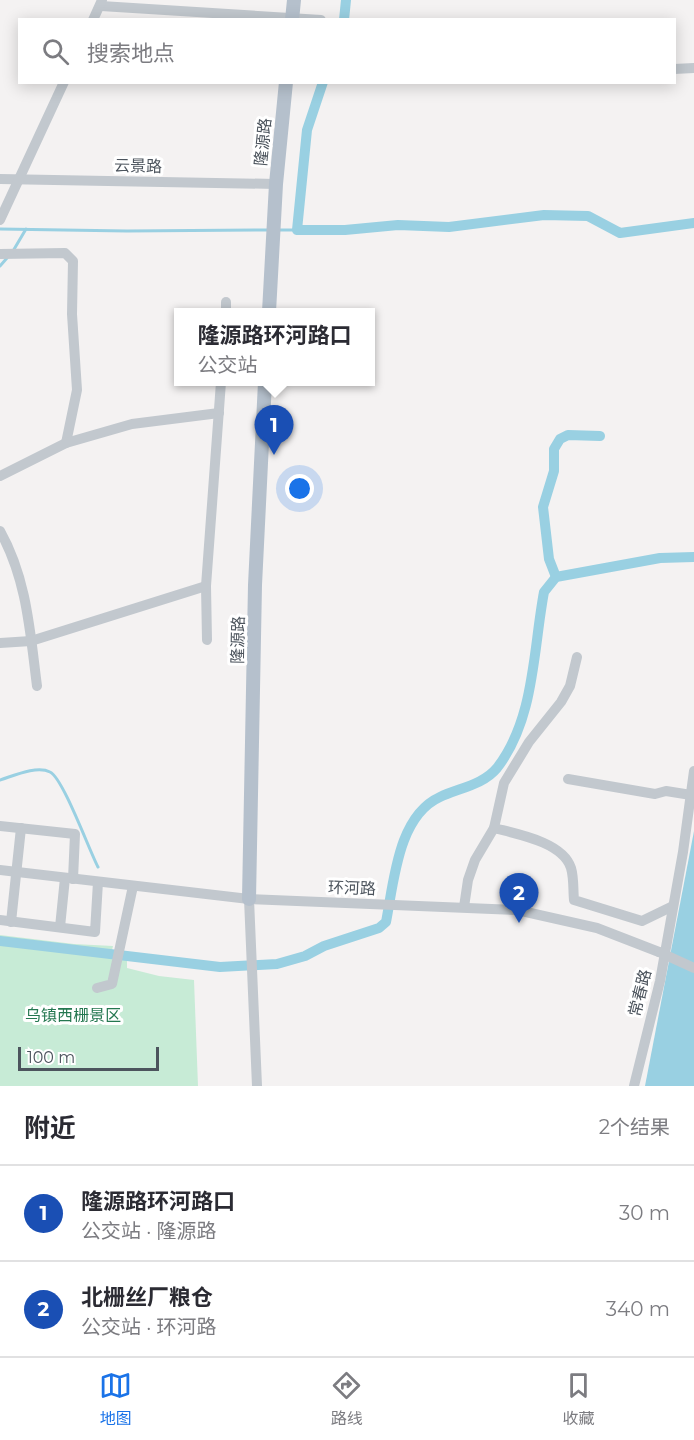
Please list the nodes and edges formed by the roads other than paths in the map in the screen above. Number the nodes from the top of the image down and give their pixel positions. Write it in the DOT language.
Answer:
graph roads {
  1 [pos="294,0"];
  2 [pos="101,3"];
  3 [pos="94,18"];
  4 [pos="292,18"];
  5 [pos="295,18"];
  6 [pos="694,68"];
  7 [pos="676,69"];
  8 [pos="63,84"];
  9 [pos="286,84"];
  10 [pos="0,179"];
  11 [pos="20,179"];
  12 [pos="276,184"];
  13 [pos="0,220"];
  14 [pos="7,254"];
  15 [pos="269,308"];
  16 [pos="221,386"];
  17 [pos="265,386"];
  18 [pos="219,413"];
  19 [pos="66,443"];
  20 [pos="0,476"];
  21 [pos="0,531"];
  22 [pos="206,586"];
  23 [pos="207,640"];
  24 [pos="31,641"];
  25 [pos="0,643"];
  26 [pos="577,657"];
  27 [pos="37,686"];
  28 [pos="694,771"];
  29 [pos="567,779"];
  30 [pos="691,795"];
  31 [pos="0,826"];
  32 [pos="21,828"];
  33 [pos="494,828"];
  34 [pos="0,870"];
  35 [pos="16,872"];
  36 [pos="69,878"];
  37 [pos="98,882"];
  38 [pos="133,886"];
  39 [pos="249,898"];
  40 [pos="673,906"];
  41 [pos="464,907"];
  42 [pos="6,921"];
  43 [pos="60,927"];
  44 [pos="694,968"];
  45 [pos="97,988"];
  46 [pos="257,1086"];
  47 [pos="634,1086"];
  1 -- 4 [label="main road, bridge"];
  2 -- 3 [label="street"];
  2 -- 5 [label="street"];
  6 -- 7 [label="street"];
  8 -- 11 [label="street"];
  9 -- 12 [label="main road, 隆源路"];
  10 -- 11 [label="street, 云景路"];
  11 -- 12 [label="street, 云景路"];
  11 -- 13 [label="street"];
  12 -- 15 [label="main road, 隆源路"];
  14 -- 19 [label="street"];
  16 -- 18 [label="street"];
  17 -- 39 [label="main road, 隆源路"];
  18 -- 19 [label="street"];
  18 -- 22 [label="street"];
  19 -- 20 [label="street"];
  21 -- 24 [label="street"];
  22 -- 23 [label="street"];
  22 -- 24 [label="street"];
  24 -- 25 [label="street"];
  24 -- 27 [label="street"];
  26 -- 33 [label="street"];
  28 -- 30 [label="street, 常春路"];
  29 -- 30 [label="street"];
  30 -- 40 [label="street, 常春路"];
  31 -- 32 [label="street"];
  32 -- 35 [label="street"];
  32 -- 36 [label="street"];
  33 -- 40 [label="street"];
  33 -- 41 [label="street"];
  34 -- 35 [label="street, 环河路"];
  35 -- 36 [label="street, 环河路"];
  35 -- 42 [label="street"];
  36 -- 37 [label="street, 环河路"];
  36 -- 43 [label="street"];
  37 -- 38 [label="street, 环河路"];
  37 -- 43 [label="street"];
  38 -- 39 [label="street, 环河路"];
  38 -- 45 [label="street"];
  39 -- 41 [label="street, 环河路"];
  39 -- 46 [label="street"];
  40 -- 47 [label="street, 常春路"];
  41 -- 44 [label="street, 环河路, bridge"];
  42 -- 43 [label="street"];
}
